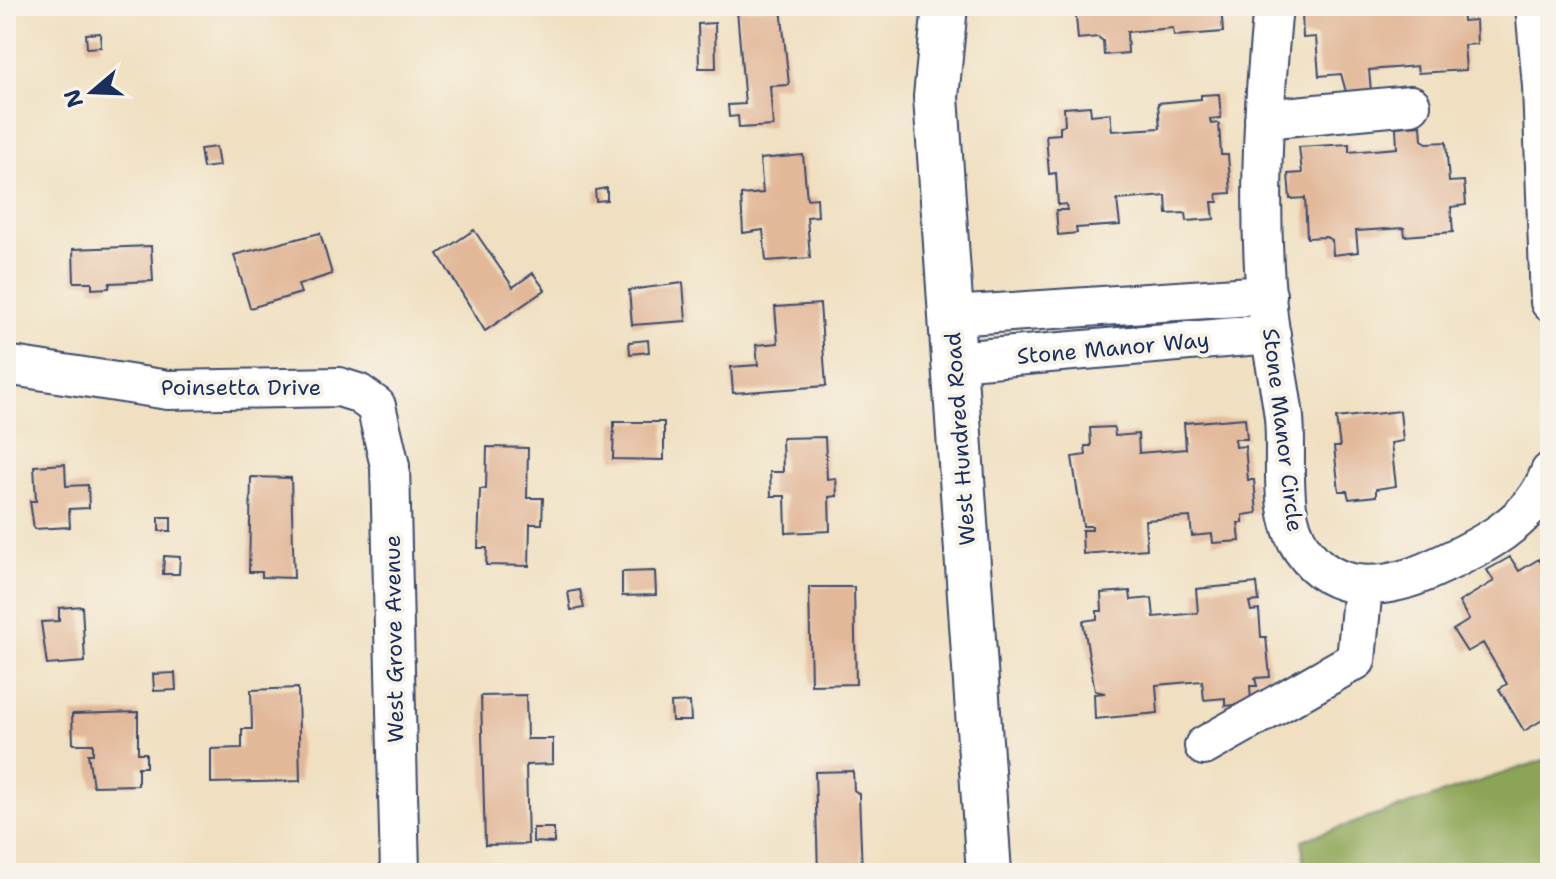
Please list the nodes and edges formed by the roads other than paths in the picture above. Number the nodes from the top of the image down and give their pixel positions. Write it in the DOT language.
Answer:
graph roads {
  1 [pos="945,6"];
  2 [pos="1273,6"];
  3 [pos="1535,6"];
  4 [pos="1411,105"];
  5 [pos="1264,119"];
  6 [pos="1550,275"];
  7 [pos="1267,295"];
  8 [pos="1550,302"];
  9 [pos="951,316"];
  10 [pos="1271,334"];
  11 [pos="955,361"];
  12 [pos="6,365"];
  13 [pos="376,406"];
  14 [pos="1546,494"];
  15 [pos="1363,586"];
  16 [pos="1204,746"];
  17 [pos="400,873"];
  18 [pos="989,873"];
  1 -- 9 [label="main road, West Hundred Road"];
  2 -- 5 [label="street, Stone Manor Circle"];
  3 -- 6 [label="street"];
  4 -- 5 [label="street"];
  5 -- 7 [label="street, Stone Manor Circle"];
  6 -- 8 [label="street"];
  7 -- 9 [label="street, Stone Manor Way"];
  7 -- 10 [label="street, Stone Manor Circle"];
  9 -- 11 [label="main road, West Hundred Road"];
  10 -- 11 [label="street, Stone Manor Way"];
  10 -- 15 [label="street, Stone Manor Circle"];
  11 -- 18 [label="main road, West Hundred Road"];
  12 -- 13 [label="street, Poinsetta Drive"];
  13 -- 17 [label="street, West Grove Avenue"];
  14 -- 15 [label="street, Stone Manor Circle"];
  15 -- 16 [label="street"];
}
